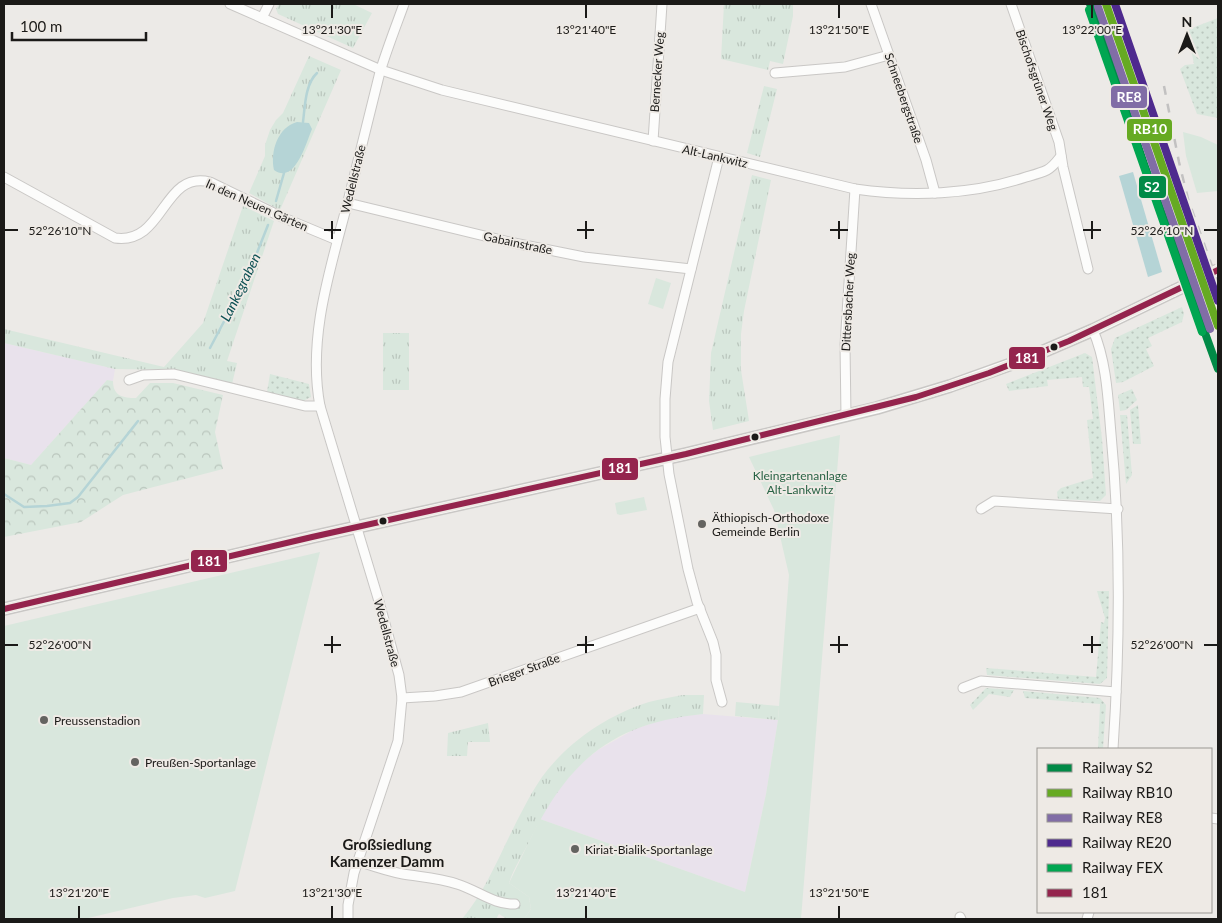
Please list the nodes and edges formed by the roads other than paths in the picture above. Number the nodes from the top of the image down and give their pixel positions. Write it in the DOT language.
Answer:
graph roads {
  1 [pos="230,4"];
  2 [pos="269,4"];
  3 [pos="404,4"];
  4 [pos="662,4"];
  5 [pos="871,4"];
  6 [pos="1010,4"];
  7 [pos="262,18"];
  8 [pos="889,55"];
  9 [pos="381,70"];
  10 [pos="775,73"];
  11 [pos="653,141"];
  12 [pos="1061,156"];
  13 [pos="719,157"];
  14 [pos="4,178"];
  15 [pos="855,189"];
  16 [pos="935,192"];
  17 [pos="348,203"];
  18 [pos="337,240"];
  19 [pos="691,269"];
  20 [pos="1088,270"];
  21 [pos="1218,270"];
  22 [pos="1093,330"];
  23 [pos="128,380"];
  24 [pos="320,406"];
  25 [pos="846,416"];
  26 [pos="667,458"];
  27 [pos="981,509"];
  28 [pos="1118,509"];
  29 [pos="357,527"];
  30 [pos="700,608"];
  31 [pos="4,609"];
  32 [pos="963,688"];
  33 [pos="1116,692"];
  34 [pos="402,698"];
  35 [pos="722,702"];
  36 [pos="1114,748"];
  37 [pos="358,862"];
  38 [pos="516,904"];
  39 [pos="348,919"];
  1 -- 7 [label="street, Alt-Lankwitz"];
  2 -- 7 [label="street"];
  3 -- 9 [label="street, Wedellstraße"];
  4 -- 11 [label="street, Bernecker Weg"];
  5 -- 8 [label="street, Schneebergstraße"];
  6 -- 12 [label="street, Bischofsgrüner Weg"];
  7 -- 9 [label="street, Alt-Lankwitz"];
  8 -- 10 [label="street"];
  8 -- 16 [label="street, Schneebergstraße"];
  9 -- 11 [label="street, Alt-Lankwitz"];
  9 -- 17 [label="street, Wedellstraße"];
  11 -- 13 [label="street, Alt-Lankwitz"];
  12 -- 16 [label="street, Alt-Lankwitz"];
  12 -- 20 [label="street"];
  13 -- 15 [label="street, Alt-Lankwitz"];
  13 -- 19 [label="street"];
  14 -- 18 [label="street, In den Neuen Gärten"];
  15 -- 16 [label="street, Alt-Lankwitz"];
  15 -- 25 [label="street, Dittersbacher Weg"];
  17 -- 18 [label="street, Wedellstraße"];
  17 -- 19 [label="street, Gabainstraße"];
  18 -- 24 [label="street, Wedellstraße"];
  19 -- 26 [label="street"];
  21 -- 22 [label="main road, bridge"];
  22 -- 25 [label="main road"];
  22 -- 28 [label="street"];
  23 -- 24 [label="street"];
  24 -- 29 [label="street, Wedellstraße"];
  25 -- 26 [label="main road"];
  26 -- 29 [label="main road"];
  26 -- 30 [label="street"];
  27 -- 28 [label="street"];
  28 -- 33 [label="street"];
  29 -- 31 [label="main road"];
  29 -- 34 [label="street, Wedellstraße"];
  30 -- 34 [label="street, Brieger Straße"];
  30 -- 35 [label="street"];
  32 -- 33 [label="street"];
  33 -- 36 [label="street"];
  34 -- 37 [label="street, Wedellstraße"];
  37 -- 38 [label="street"];
  37 -- 39 [label="street, Wedellstraße"];
}
